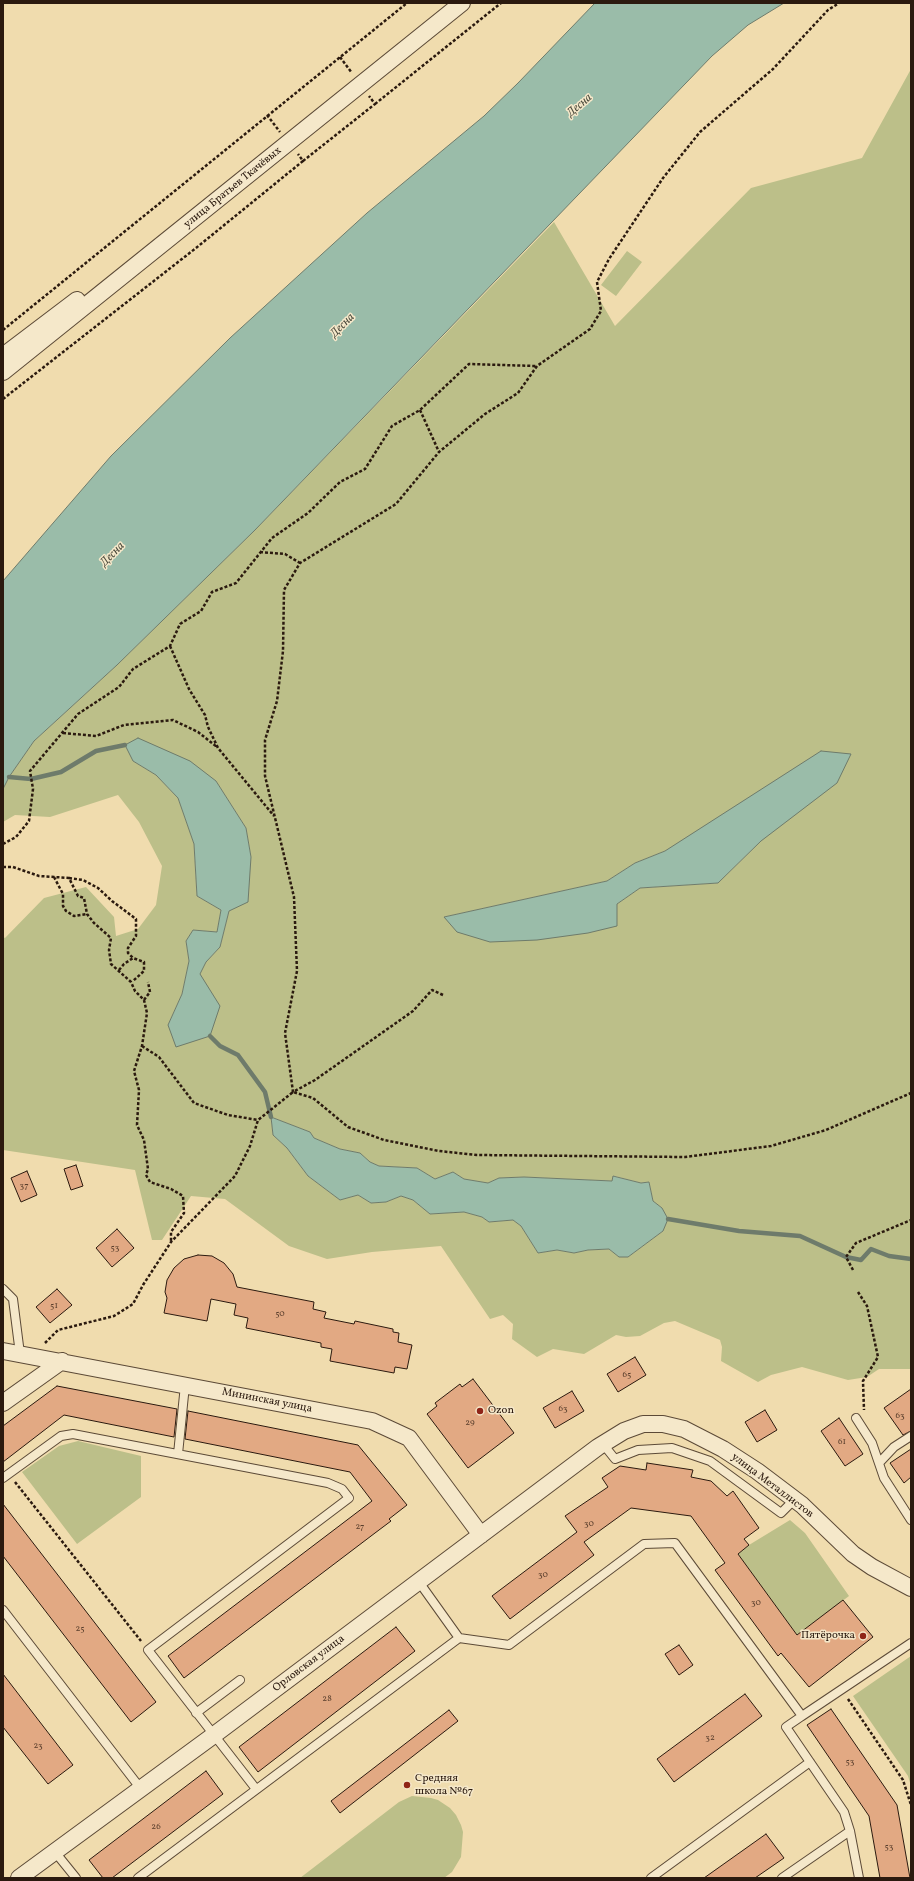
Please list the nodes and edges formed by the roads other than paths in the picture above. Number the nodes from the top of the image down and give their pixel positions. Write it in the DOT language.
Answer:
graph roads {
  1 [pos="446,3"];
  2 [pos="462,3"];
  3 [pos="285,138"];
  4 [pos="3,356"];
  5 [pos="3,372"];
  6 [pos="3,1289"];
  7 [pos="3,1351"];
  8 [pos="26,1355"];
  9 [pos="62,1362"];
  10 [pos="185,1385"];
  11 [pos="3,1403"];
  12 [pos="856,1418"];
  13 [pos="911,1436"];
  14 [pos="600,1446"];
  15 [pos="178,1454"];
  16 [pos="879,1463"];
  17 [pos="6,1476"];
  18 [pos="794,1500"];
  19 [pos="911,1520"];
  20 [pos="482,1535"];
  21 [pos="419,1582"];
  22 [pos="911,1588"];
  23 [pos="3,1610"];
  24 [pos="459,1638"];
  25 [pos="911,1643"];
  26 [pos="240,1680"];
  27 [pos="196,1713"];
  28 [pos="802,1716"];
  29 [pos="214,1735"];
  30 [pos="810,1762"];
  31 [pos="141,1789"];
  32 [pos="256,1789"];
  33 [pos="850,1830"];
  34 [pos="55,1852"];
  35 [pos="19,1878"];
  36 [pos="76,1878"];
  37 [pos="138,1878"];
  38 [pos="651,1878"];
  39 [pos="782,1878"];
  40 [pos="859,1878"];
  1 -- 3 [label="street, улица Братьев Ткачёвых"];
  2 -- 3 [label="street, улица Братьев Ткачёвых"];
  3 -- 4 [label="street, улица Братьев Ткачёвых"];
  3 -- 5 [label="street, улица Братьев Ткачёвых"];
  6 -- 8 [label="lane"];
  7 -- 8 [label="street, Мининская улица"];
  8 -- 9 [label="street, Мининская улица"];
  9 -- 10 [label="street, Мининская улица"];
  9 -- 11 [label="street"];
  10 -- 15 [label="lane"];
  10 -- 20 [label="street, Мининская улица"];
  12 -- 16 [label="lane"];
  13 -- 16 [label="lane"];
  14 -- 18 [label="street, улица Металлистов"];
  14 -- 18 [label="lane"];
  14 -- 20 [label="street, Орловская улица"];
  15 -- 17 [label="lane"];
  15 -- 27 [label="lane"];
  16 -- 19 [label="lane"];
  18 -- 22 [label="street, улица Металлистов"];
  20 -- 21 [label="street, Орловская улица"];
  21 -- 24 [label="lane"];
  21 -- 29 [label="street, Орловская улица"];
  23 -- 31 [label="lane"];
  24 -- 28 [label="lane"];
  24 -- 32 [label="lane"];
  25 -- 28 [label="lane"];
  26 -- 27 [label="lane"];
  27 -- 29 [label="lane"];
  28 -- 30 [label="lane"];
  29 -- 31 [label="street, Орловская улица"];
  29 -- 32 [label="lane"];
  30 -- 33 [label="lane"];
  30 -- 38 [label="lane"];
  31 -- 34 [label="street, Орловская улица"];
  32 -- 37 [label="lane"];
  33 -- 39 [label="lane"];
  33 -- 40 [label="lane"];
  34 -- 35 [label="street, Орловская улица"];
  34 -- 36 [label="lane"];
}
